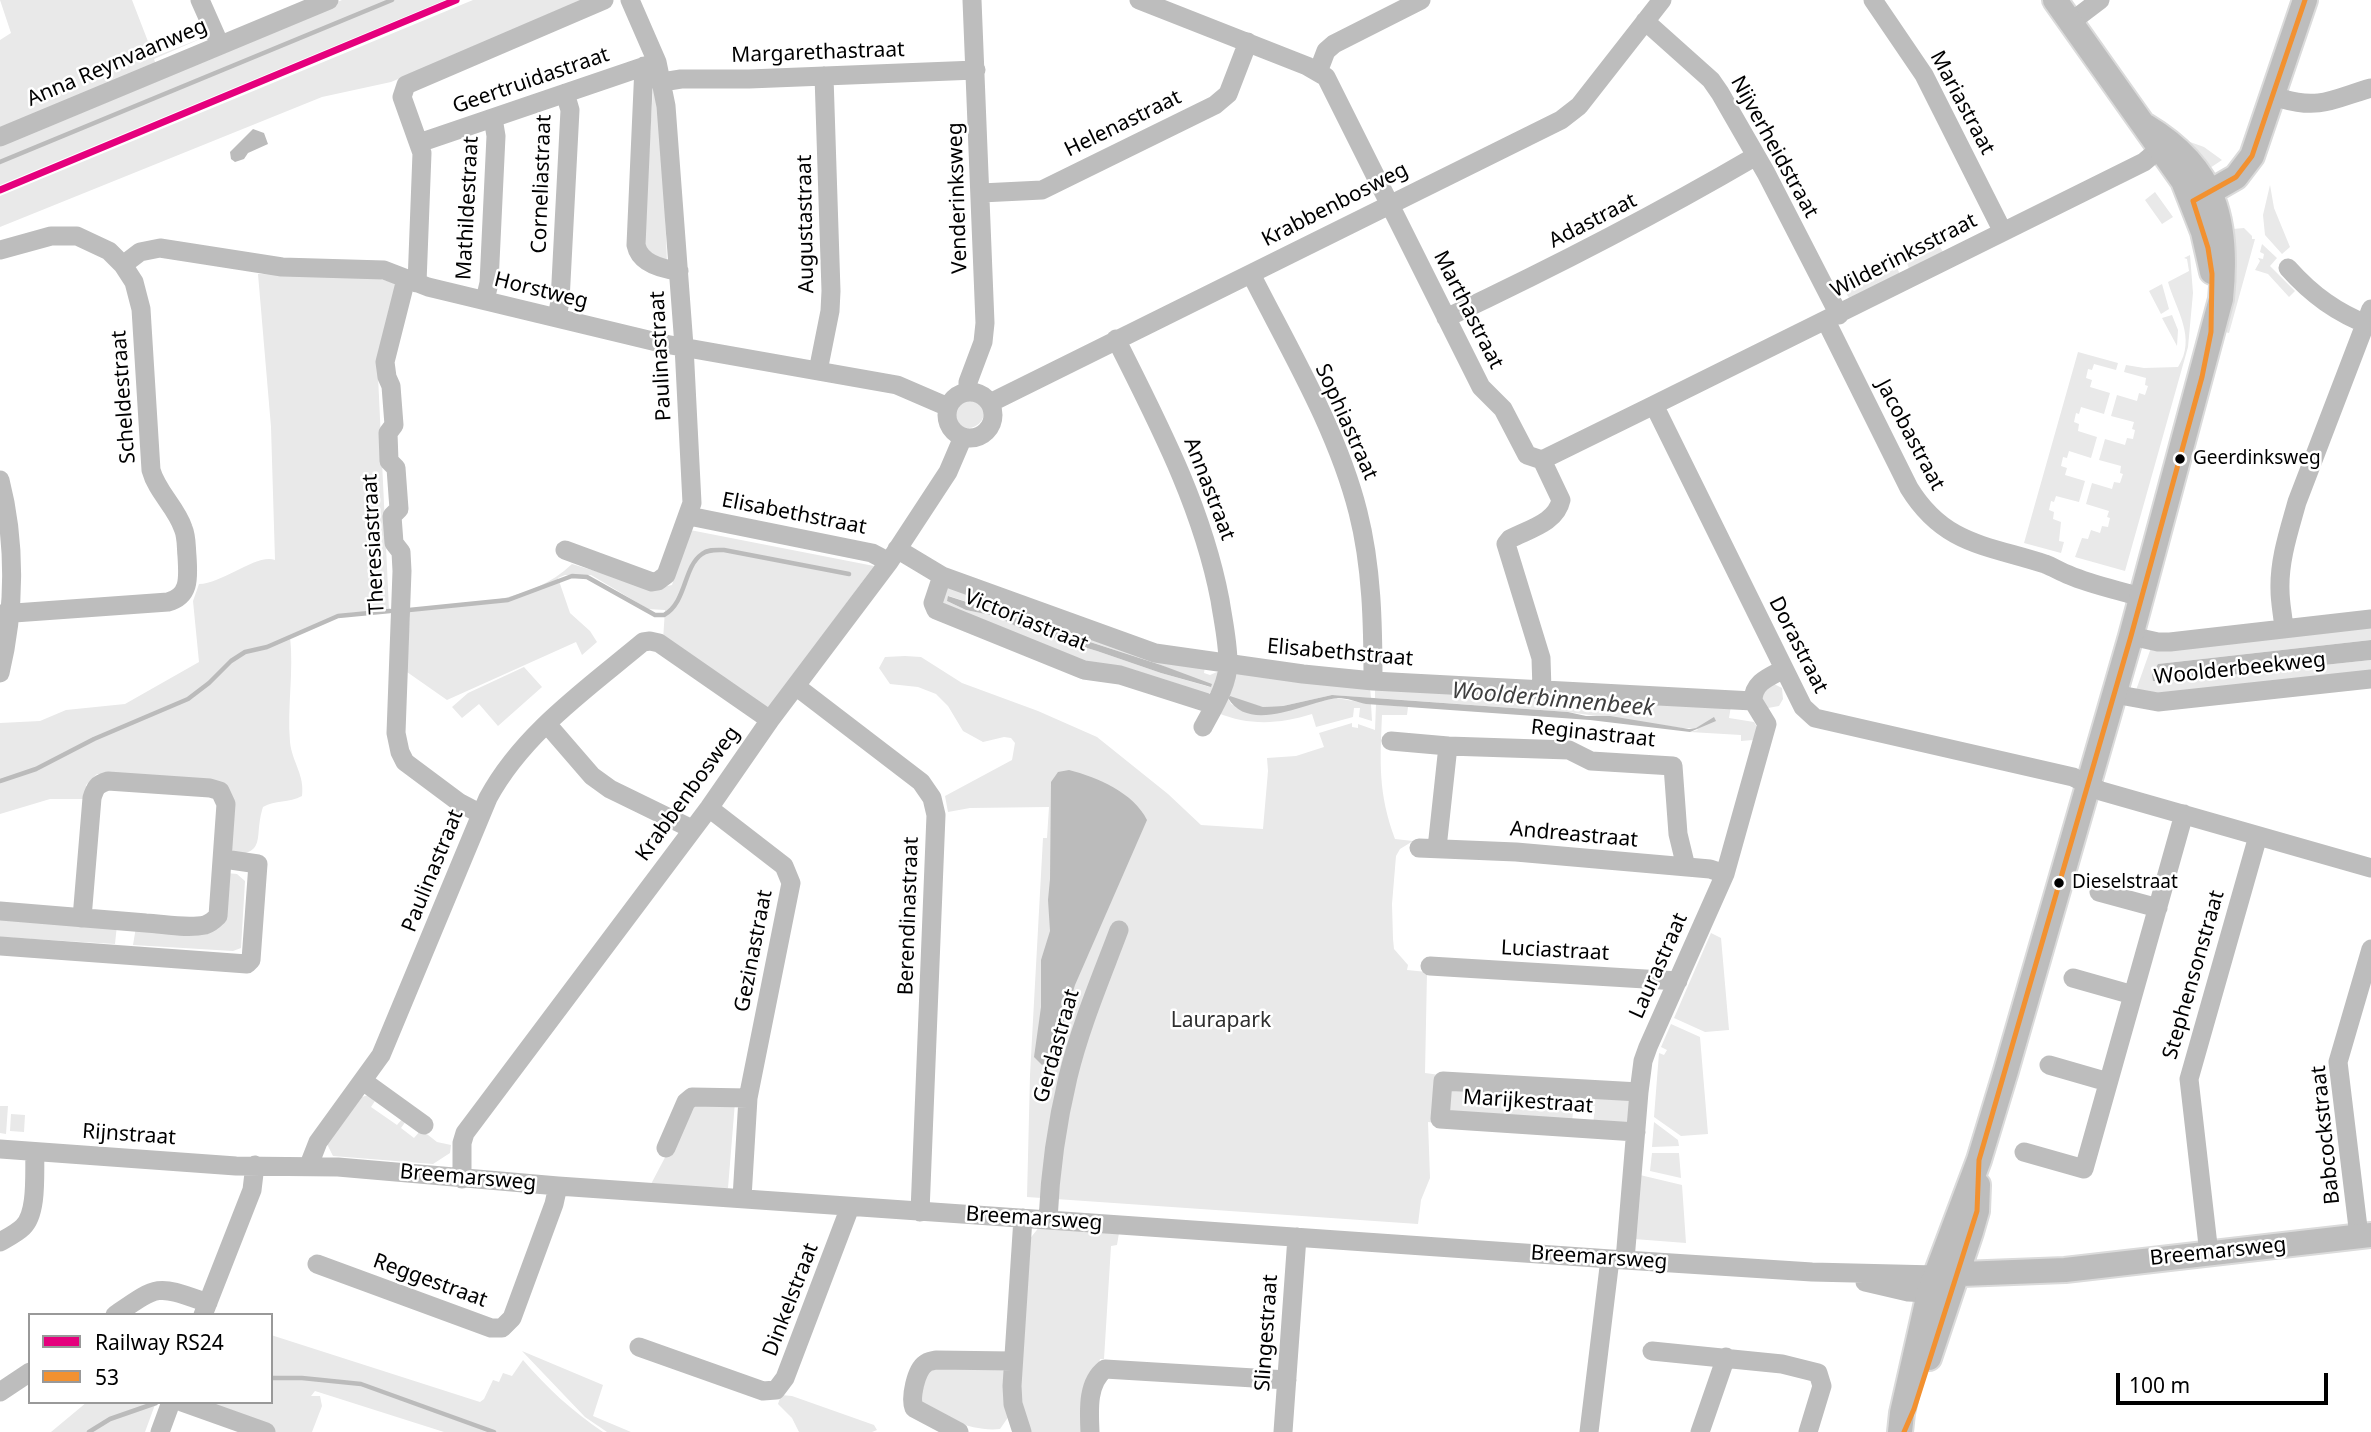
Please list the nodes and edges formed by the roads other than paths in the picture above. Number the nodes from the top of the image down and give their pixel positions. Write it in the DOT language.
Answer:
graph roads {
  1 [pos="200,0"];
  2 [pos="329,0"];
  3 [pos="604,0"];
  4 [pos="630,0"];
  5 [pos="972,0"];
  6 [pos="1139,0"];
  7 [pos="1419,0"];
  8 [pos="1873,0"];
  9 [pos="2055,0"];
  10 [pos="2100,0"];
  11 [pos="2305,0"];
  12 [pos="1650,8"];
  13 [pos="2071,22"];
  14 [pos="1248,42"];
  15 [pos="220,45"];
  16 [pos="2287,58"];
  17 [pos="650,64"];
  18 [pos="976,70"];
  19 [pos="1318,72"];
  20 [pos="824,76"];
  21 [pos="662,82"];
  22 [pos="2371,88"];
  23 [pos="565,93"];
  24 [pos="2283,99"];
  25 [pos="493,118"];
  26 [pos="0,137"];
  27 [pos="419,143"];
  28 [pos="2166,144"];
  29 [pos="1756,156"];
  30 [pos="981,193"];
  31 [pos="1390,203"];
  32 [pos="2204,204"];
  33 [pos="2003,232"];
  34 [pos="0,250"];
  35 [pos="123,265"];
  36 [pos="2288,268"];
  37 [pos="679,271"];
  38 [pos="1251,274"];
  39 [pos="412,281"];
  40 [pos="485,300"];
  41 [pos="557,318"];
  42 [pos="1446,318"];
  43 [pos="1832,318"];
  44 [pos="2369,319"];
  45 [pos="1116,339"];
  46 [pos="684,346"];
  47 [pos="818,371"];
  48 [pos="968,391"];
  49 [pos="990,403"];
  50 [pos="1654,405"];
  51 [pos="948,407"];
  52 [pos="962,437"];
  53 [pos="1542,460"];
  54 [pos="0,480"];
  55 [pos="689,516"];
  56 [pos="565,550"];
  57 [pos="893,556"];
  58 [pos="942,576"];
  59 [pos="2141,597"];
  60 [pos="5,613"];
  61 [pos="2371,619"];
  62 [pos="2284,629"];
  63 [pos="2137,638"];
  64 [pos="1228,665"];
  65 [pos="1784,669"];
  66 [pos="0,673"];
  67 [pos="2371,679"];
  68 [pos="1373,681"];
  69 [pos="797,687"];
  70 [pos="1542,690"];
  71 [pos="2121,696"];
  72 [pos="1753,701"];
  73 [pos="1214,705"];
  74 [pos="771,720"];
  75 [pos="547,724"];
  76 [pos="1203,727"];
  77 [pos="1391,741"];
  78 [pos="1448,746"];
  79 [pos="2087,783"];
  80 [pos="709,808"];
  81 [pos="481,814"];
  82 [pos="2184,814"];
  83 [pos="692,829"];
  84 [pos="2258,836"];
  85 [pos="223,859"];
  86 [pos="1686,867"];
  87 [pos="2371,868"];
  88 [pos="1725,874"];
  89 [pos="2099,892"];
  90 [pos="2158,908"];
  91 [pos="0,911"];
  92 [pos="82,918"];
  93 [pos="128,921"];
  94 [pos="1119,930"];
  95 [pos="0,946"];
  96 [pos="2371,949"];
  97 [pos="126,954"];
  98 [pos="1430,966"];
  99 [pos="2073,978"];
  100 [pos="1678,981"];
  101 [pos="2133,995"];
  102 [pos="2049,1065"];
  103 [pos="363,1081"];
  104 [pos="2109,1082"];
  105 [pos="1639,1092"];
  106 [pos="748,1098"];
  107 [pos="424,1125"];
  108 [pos="1636,1132"];
  109 [pos="666,1148"];
  110 [pos="0,1149"];
  111 [pos="35,1152"];
  112 [pos="2024,1152"];
  113 [pos="255,1165"];
  114 [pos="309,1166"];
  115 [pos="462,1179"];
  116 [pos="558,1186"];
  117 [pos="742,1198"];
  118 [pos="850,1207"];
  119 [pos="920,1212"];
  120 [pos="1023,1218"];
  121 [pos="1048,1220"];
  122 [pos="2365,1235"];
  123 [pos="1297,1237"];
  124 [pos="0,1242"];
  125 [pos="2209,1254"];
  126 [pos="1618,1260"];
  127 [pos="317,1264"];
  128 [pos="1943,1283"];
  129 [pos="205,1309"];
  130 [pos="118,1313"];
  131 [pos="639,1347"];
  132 [pos="1652,1351"];
  133 [pos="1726,1357"];
  134 [pos="1013,1361"];
  135 [pos="28,1373"];
  136 [pos="1287,1380"];
  137 [pos="0,1392"];
  138 [pos="170,1404"];
  139 [pos="188,1404"];
  140 [pos="160,1432"];
  141 [pos="266,1432"];
  142 [pos="959,1432"];
  143 [pos="1021,1432"];
  144 [pos="1090,1432"];
  145 [pos="1283,1432"];
  146 [pos="1589,1432"];
  147 [pos="1700,1432"];
  148 [pos="1808,1432"];
  149 [pos="1902,1432"];
  1 -- 15 [label="street"];
  2 -- 15 [label="street, Anna Reynvaanweg"];
  3 -- 27 [label="street, Theresiastraat"];
  4 -- 17 [label="street, Paulinastraat"];
  5 -- 18 [label="street, Venderinksweg"];
  6 -- 14 [label="street"];
  7 -- 19 [label="street"];
  8 -- 33 [label="street, Mariastraat"];
  9 -- 13 [label="main road"];
  10 -- 13 [label="street"];
  11 -- 16 [label="main road"];
  12 -- 29 [label="street, Nijverheidstraat"];
  12 -- 31 [label="street, Krabbenbosweg"];
  13 -- 28 [label="main road"];
  14 -- 19 [label="street"];
  14 -- 30 [label="street, Helenastraat"];
  15 -- 26 [label="street, Anna Reynvaanweg"];
  16 -- 24 [label="main road"];
  16 -- 32 [label="main road"];
  17 -- 21 [label="street, Paulinastraat"];
  17 -- 23 [label="street, Geertruidastraat"];
  17 -- 37 [label="street, Paulinastraat"];
  18 -- 20 [label="street, Margarethastraat"];
  18 -- 30 [label="street, Venderinksweg"];
  19 -- 31 [label="street, Marthastraat"];
  20 -- 21 [label="street, Margarethastraat"];
  20 -- 47 [label="street, Augustastraat"];
  21 -- 37 [label="street, Paulinastraat"];
  22 -- 24 [label="street"];
  23 -- 25 [label="street, Geertruidastraat"];
  23 -- 41 [label="street, Corneliastraat"];
  24 -- 32 [label="main road"];
  25 -- 27 [label="street, Geertruidastraat"];
  25 -- 40 [label="street, Mathildestraat"];
  27 -- 39 [label="street, Theresiastraat"];
  28 -- 32 [label="main road"];
  28 -- 33 [label="street, Wilderinksstraat"];
  29 -- 42 [label="street, Adastraat"];
  29 -- 43 [label="street, Nijverheidstraat"];
  30 -- 48 [label="street, Venderinksweg"];
  31 -- 38 [label="street, Krabbenbosweg"];
  31 -- 42 [label="street, Marthastraat"];
  32 -- 59 [label="main road"];
  33 -- 43 [label="street, Wilderinksstraat"];
  34 -- 35 [label="street, Scheldestraat"];
  35 -- 39 [label="street, Horstweg"];
  35 -- 60 [label="street, Scheldestraat"];
  36 -- 44 [label="street"];
  37 -- 46 [label="street, Paulinastraat"];
  38 -- 45 [label="street, Krabbenbosweg"];
  38 -- 68 [label="street, Sophiastraat"];
  39 -- 40 [label="street, Horstweg"];
  39 -- 81 [label="street, Theresiastraat"];
  40 -- 41 [label="street, Horstweg"];
  41 -- 46 [label="street, Horstweg"];
  42 -- 53 [label="street, Marthastraat"];
  43 -- 50 [label="street, Wilderinksstraat"];
  43 -- 59 [label="street, Jacobastraat"];
  44 -- 62 [label="street"];
  45 -- 49 [label="street, Krabbenbosweg"];
  45 -- 64 [label="street, Annastraat"];
  46 -- 47 [label="street, Horstweg"];
  46 -- 55 [label="street, Paulinastraat"];
  47 -- 51 [label="street, Horstweg"];
  48 -- 49 [label="street"];
  48 -- 51 [label="street"];
  49 -- 52 [label="street"];
  50 -- 53 [label="street, Wilderinksstraat"];
  50 -- 65 [label="street, Dorastraat"];
  51 -- 52 [label="street"];
  52 -- 57 [label="street, Krabbenbosweg"];
  53 -- 70 [label="street"];
  54 -- 60 [label="street"];
  55 -- 56 [label="street, Paulinastraat"];
  55 -- 57 [label="street, Elisabethstraat"];
  57 -- 58 [label="street, Elisabethstraat"];
  57 -- 69 [label="street, Krabbenbosweg"];
  58 -- 64 [label="street, Elisabethstraat"];
  58 -- 73 [label="street, Victoriastraat"];
  59 -- 63 [label="main road"];
  60 -- 66 [label="street"];
  61 -- 62 [label="street, Woolderbeekweg"];
  62 -- 63 [label="street, Woolderbeekweg"];
  63 -- 71 [label="main road"];
  64 -- 68 [label="street, Elisabethstraat"];
  64 -- 73 [label="street"];
  65 -- 72 [label="street"];
  65 -- 79 [label="street, Dorastraat"];
  67 -- 71 [label="street, Woolderbeekweg"];
  68 -- 70 [label="street, Elisabethstraat"];
  69 -- 74 [label="street, Krabbenbosweg"];
  69 -- 119 [label="street, Berendinastraat"];
  70 -- 72 [label="street, Elisabethstraat"];
  71 -- 79 [label="main road"];
  72 -- 88 [label="street, Laurastraat"];
  73 -- 76 [label="street"];
  74 -- 75 [label="street, Paulinastraat"];
  74 -- 80 [label="street, Krabbenbosweg"];
  75 -- 81 [label="street, Paulinastraat"];
  75 -- 83 [label="street"];
  77 -- 78 [label="street, Reginastraat"];
  78 -- 86 [label="street, Reginastraat"];
  78 -- 86 [label="street, Andreastraat"];
  79 -- 82 [label="street"];
  79 -- 128 [label="main road"];
  80 -- 83 [label="street, Krabbenbosweg"];
  80 -- 106 [label="street, Gezinastraat"];
  81 -- 103 [label="street, Paulinastraat"];
  82 -- 84 [label="street"];
  82 -- 90 [label="street"];
  83 -- 115 [label="street, Krabbenbosweg"];
  84 -- 87 [label="street"];
  84 -- 125 [label="street, Stephensonstraat"];
  85 -- 92 [label="street"];
  85 -- 93 [label="street"];
  85 -- 97 [label="street"];
  86 -- 88 [label="street, Andreastraat"];
  88 -- 100 [label="street, Laurastraat"];
  89 -- 90 [label="street"];
  90 -- 101 [label="street"];
  91 -- 92 [label="street"];
  92 -- 93 [label="street"];
  93 -- 97 [label="street"];
  94 -- 121 [label="street, Gerdastraat"];
  95 -- 97 [label="street"];
  96 -- 122 [label="street, Babcockstraat"];
  98 -- 100 [label="street, Luciastraat"];
  99 -- 101 [label="street"];
  100 -- 105 [label="street, Laurastraat"];
  101 -- 104 [label="street"];
  102 -- 104 [label="street"];
  103 -- 107 [label="street"];
  103 -- 114 [label="street, Paulinastraat"];
  104 -- 112 [label="street"];
  105 -- 108 [label="street, Laurastraat"];
  105 -- 108 [label="street, Marijkestraat"];
  106 -- 109 [label="street"];
  106 -- 117 [label="street, Gezinastraat"];
  108 -- 126 [label="street, Laurastraat"];
  110 -- 111 [label="street, Rijnstraat"];
  111 -- 113 [label="street, Rijnstraat"];
  111 -- 124 [label="street"];
  113 -- 114 [label="street, Breemarsweg"];
  113 -- 129 [label="street"];
  114 -- 115 [label="street, Breemarsweg"];
  115 -- 116 [label="street, Breemarsweg"];
  116 -- 117 [label="street, Breemarsweg"];
  116 -- 127 [label="street, Reggestraat"];
  117 -- 118 [label="street, Breemarsweg"];
  118 -- 119 [label="street, Breemarsweg"];
  118 -- 131 [label="street, Dinkelstraat"];
  119 -- 120 [label="street, Breemarsweg"];
  120 -- 121 [label="street, Breemarsweg"];
  120 -- 134 [label="street"];
  121 -- 123 [label="street, Breemarsweg"];
  122 -- 125 [label="main road, Breemarsweg"];
  123 -- 126 [label="street, Breemarsweg"];
  123 -- 136 [label="street, Slingestraat"];
  125 -- 128 [label="main road, Breemarsweg"];
  126 -- 128 [label="street, Breemarsweg"];
  126 -- 146 [label="street, Laurastraat"];
  128 -- 149 [label="main road"];
  129 -- 130 [label="street"];
  132 -- 133 [label="street"];
  133 -- 147 [label="street"];
  133 -- 148 [label="street"];
  134 -- 142 [label="street"];
  134 -- 143 [label="street"];
  135 -- 137 [label="street"];
  136 -- 144 [label="street"];
  136 -- 145 [label="street, Slingestraat"];
  138 -- 140 [label="street"];
  139 -- 141 [label="street"];
}
